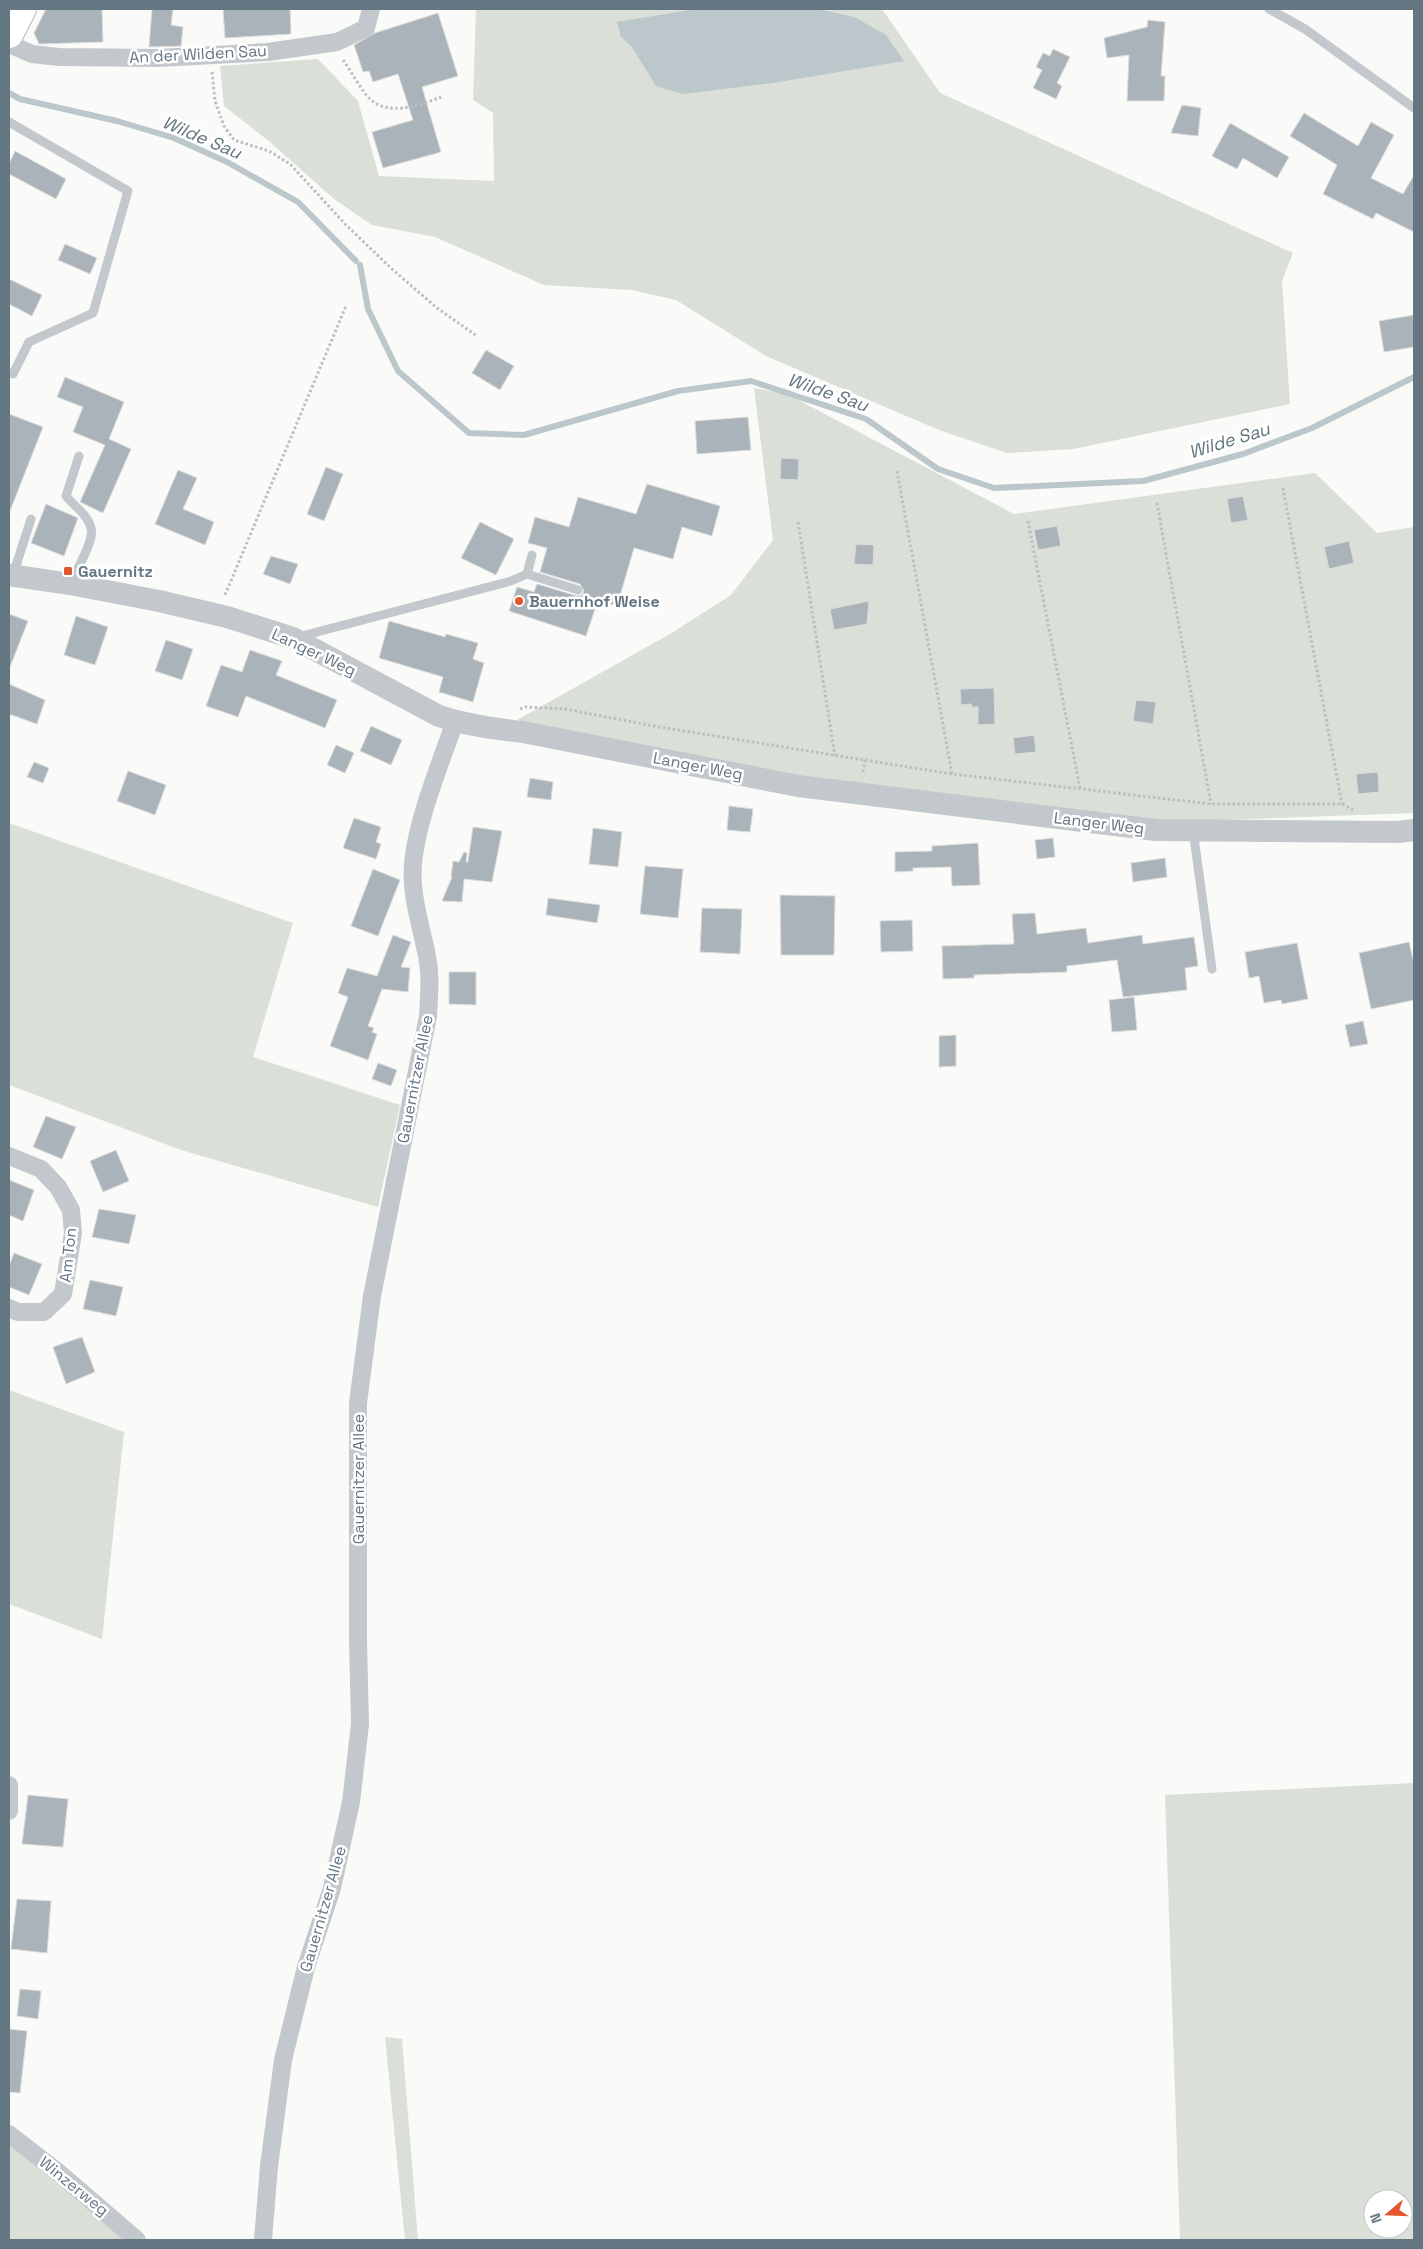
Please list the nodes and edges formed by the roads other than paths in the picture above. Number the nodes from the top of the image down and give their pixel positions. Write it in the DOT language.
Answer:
graph roads {
  1 [pos="22,9"];
  2 [pos="371,9"];
  3 [pos="1269,9"];
  4 [pos="9,34"];
  5 [pos="9,44"];
  6 [pos="1414,108"];
  7 [pos="9,122"];
  8 [pos="13,374"];
  9 [pos="79,456"];
  10 [pos="31,519"];
  11 [pos="532,555"];
  12 [pos="527,574"];
  13 [pos="11,575"];
  14 [pos="70,584"];
  15 [pos="578,590"];
  16 [pos="293,638"];
  17 [pos="455,721"];
  18 [pos="1193,830"];
  19 [pos="1414,830"];
  20 [pos="1212,969"];
  21 [pos="9,1156"];
  22 [pos="9,1308"];
  23 [pos="9,1785"];
  24 [pos="9,1811"];
  25 [pos="9,2134"];
  26 [pos="137,2240"];
  27 [pos="263,2240"];
  1 -- 4 [label="main road"];
  2 -- 5 [label="street, An der Wilden Sau"];
  3 -- 6 [label="lane"];
  7 -- 8 [label="lane"];
  9 -- 14 [label="lane"];
  10 -- 13 [label="lane"];
  11 -- 12 [label="lane"];
  12 -- 15 [label="lane"];
  12 -- 16 [label="lane"];
  13 -- 14 [label="street, Langer Weg"];
  14 -- 16 [label="street, Langer Weg"];
  16 -- 17 [label="street, Langer Weg"];
  17 -- 18 [label="street, Langer Weg"];
  17 -- 27 [label="street, Gauernitzer Allee"];
  18 -- 19 [label="street, Langer Weg"];
  18 -- 20 [label="lane"];
  21 -- 22 [label="street, Am Ton"];
  23 -- 24 [label="street"];
  25 -- 26 [label="street, Winzerweg"];
}
